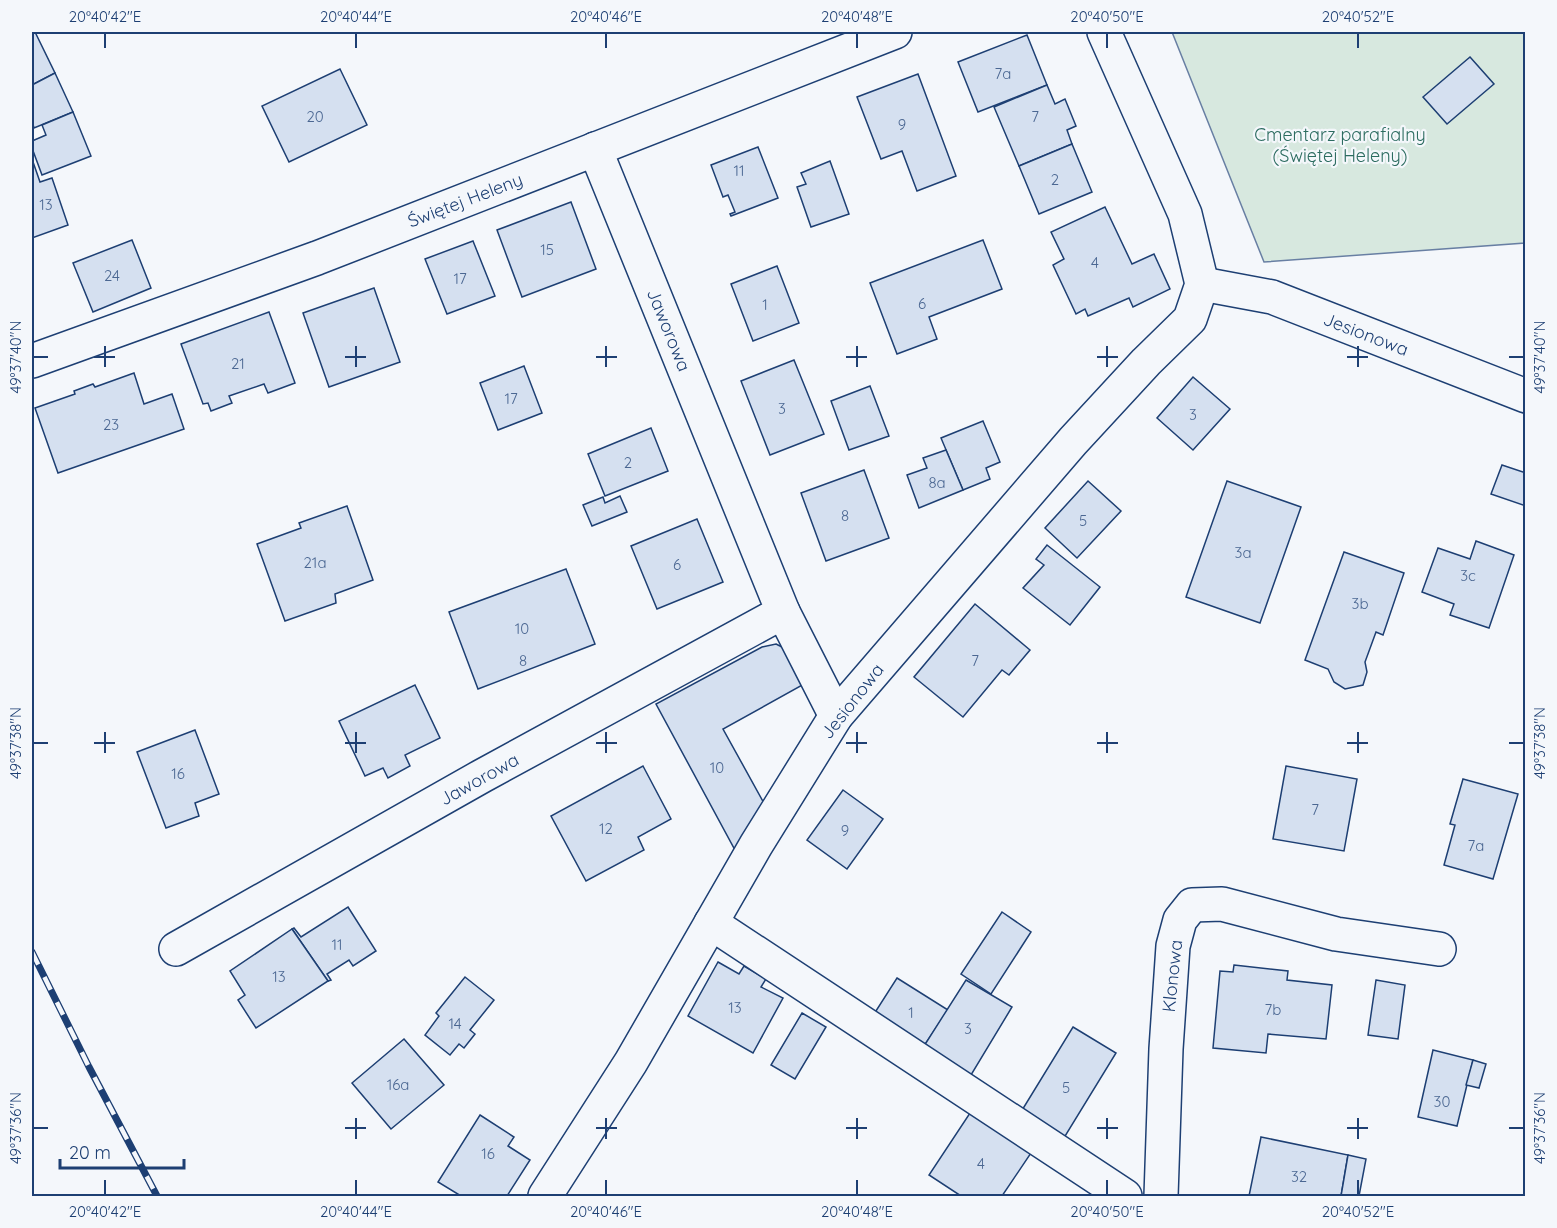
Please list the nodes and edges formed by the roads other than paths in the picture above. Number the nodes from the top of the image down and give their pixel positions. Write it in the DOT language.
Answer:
graph roads {
  1 [pos="895,32"];
  2 [pos="1104,32"];
  3 [pos="595,149"];
  4 [pos="1202,284"];
  5 [pos="32,361"];
  6 [pos="1526,396"];
  7 [pos="783,612"];
  8 [pos="836,716"];
  9 [pos="711,923"];
  10 [pos="176,949"];
  11 [pos="1439,949"];
  12 [pos="545,1197"];
  13 [pos="1125,1197"];
  14 [pos="1161,1197"];
  1 -- 3 [label="street, Świętej Heleny"];
  2 -- 4 [label="street"];
  3 -- 5 [label="street, Świętej Heleny"];
  3 -- 7 [label="street, Jaworowa"];
  4 -- 6 [label="street, Jesionowa"];
  4 -- 8 [label="street, Jesionowa"];
  7 -- 8 [label="street, Jaworowa"];
  7 -- 10 [label="street, Jaworowa"];
  8 -- 9 [label="street, Jesionowa"];
  9 -- 12 [label="street, Jesionowa"];
  9 -- 13 [label="street"];
  11 -- 14 [label="street, Klonowa"];
}
